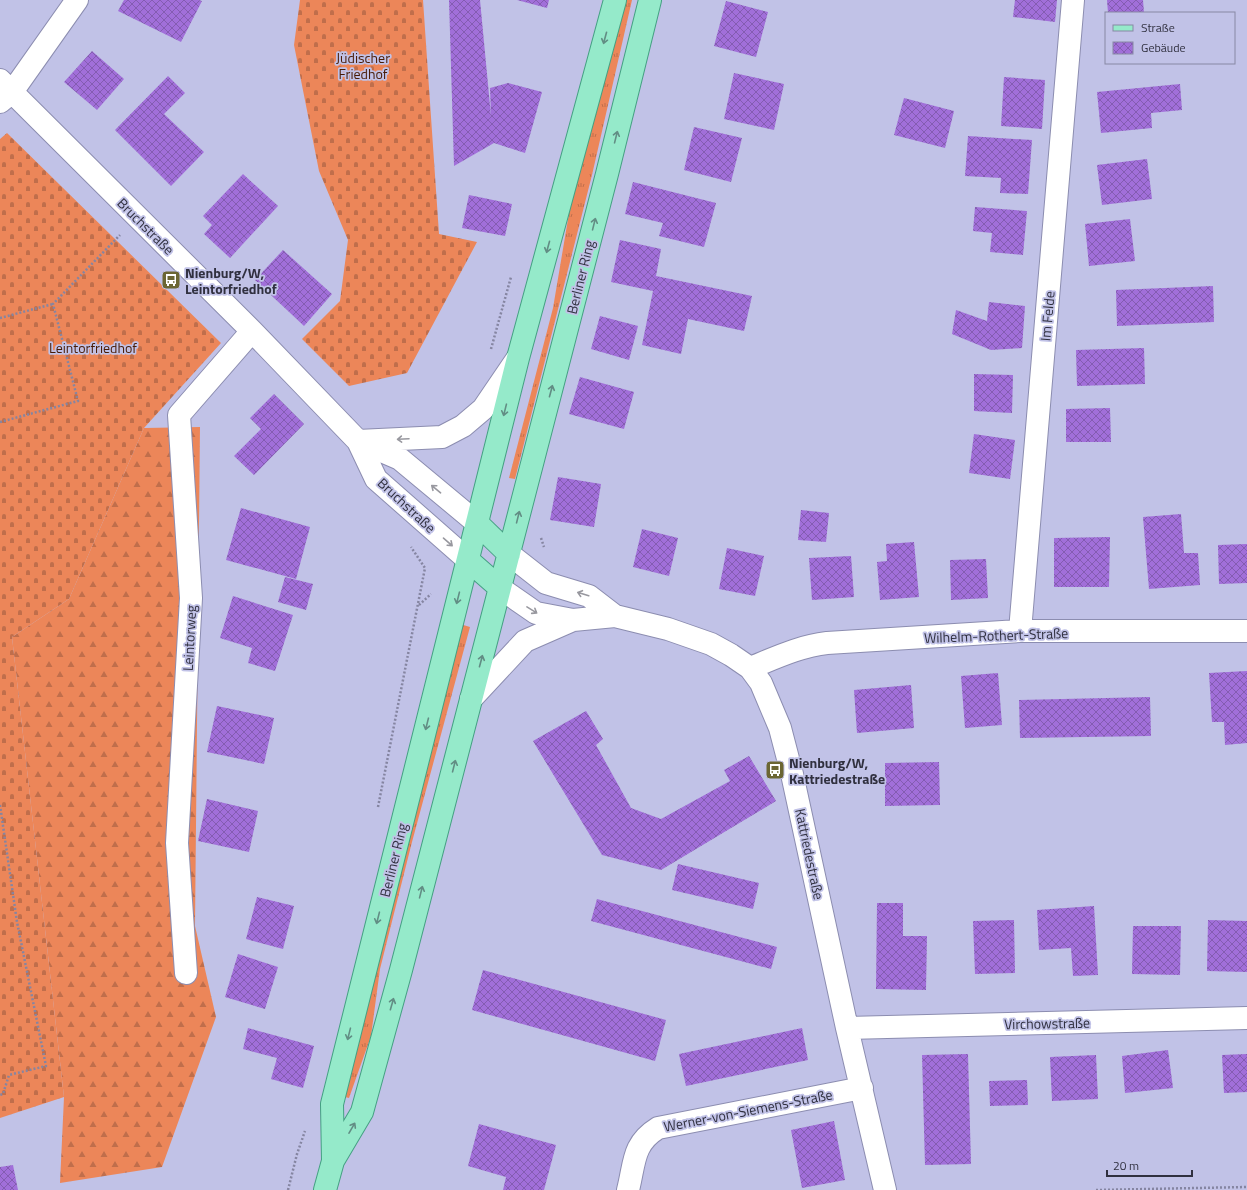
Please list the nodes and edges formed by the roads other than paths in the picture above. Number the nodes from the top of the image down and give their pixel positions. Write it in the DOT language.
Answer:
graph roads {
  1 [pos="77,0"];
  2 [pos="615,0"];
  3 [pos="650,0"];
  4 [pos="1073,0"];
  5 [pos="4,91"];
  6 [pos="252,331"];
  7 [pos="518,358"];
  8 [pos="358,442"];
  9 [pos="477,523"];
  10 [pos="509,554"];
  11 [pos="468,560"];
  12 [pos="500,588"];
  13 [pos="614,616"];
  14 [pos="573,620"];
  15 [pos="1247,631"];
  16 [pos="1020,632"];
  17 [pos="750,668"];
  18 [pos="471,699"];
  19 [pos="186,973"];
  20 [pos="1247,1018"];
  21 [pos="847,1028"];
  22 [pos="862,1088"];
  23 [pos="333,1161"];
  24 [pos="325,1190"];
  25 [pos="628,1190"];
  26 [pos="885,1190"];
  1 -- 5 [label="street"];
  2 -- 7 [label="main road, Berliner Ring, one-way"];
  10 -- 3 [label="main road, Berliner Ring, one-way"];
  4 -- 16 [label="street, Im Felde"];
  5 -- 6 [label="street, Bruchstraße"];
  6 -- 8 [label="street, Bruchstraße"];
  6 -- 19 [label="street, Leintorweg"];
  7 -- 8 [label="street, one-way"];
  7 -- 9 [label="main road, Berliner Ring, one-way"];
  9 -- 8 [label="street, Bruchstraße, one-way"];
  8 -- 11 [label="street, Bruchstraße, one-way"];
  9 -- 10 [label="main road"];
  9 -- 11 [label="main road, Berliner Ring"];
  10 -- 12 [label="main road, Berliner Ring"];
  13 -- 10 [label="street, Kattriedestraße, one-way"];
  11 -- 12 [label="main road"];
  11 -- 23 [label="main road, Berliner Ring, one-way"];
  12 -- 14 [label="street, Kattriedestraße, one-way"];
  18 -- 12 [label="main road, Berliner Ring, one-way"];
  13 -- 14 [label="street, Kattriedestraße"];
  13 -- 17 [label="street, Kattriedestraße"];
  14 -- 18 [label="street, Kattriedestraße"];
  15 -- 16 [label="street, Wilhelm-Rothert-Straße"];
  16 -- 17 [label="street, Wilhelm-Rothert-Straße"];
  17 -- 21 [label="street, Kattriedestraße"];
  23 -- 18 [label="main road, Berliner Ring, one-way"];
  20 -- 21 [label="street, Virchowstraße"];
  21 -- 22 [label="street, Kattriedestraße"];
  22 -- 25 [label="street, Werner-von-Siemens-Straße"];
  22 -- 26 [label="street, Kattriedestraße"];
  23 -- 24 [label="main road, Berliner Ring"];
}
